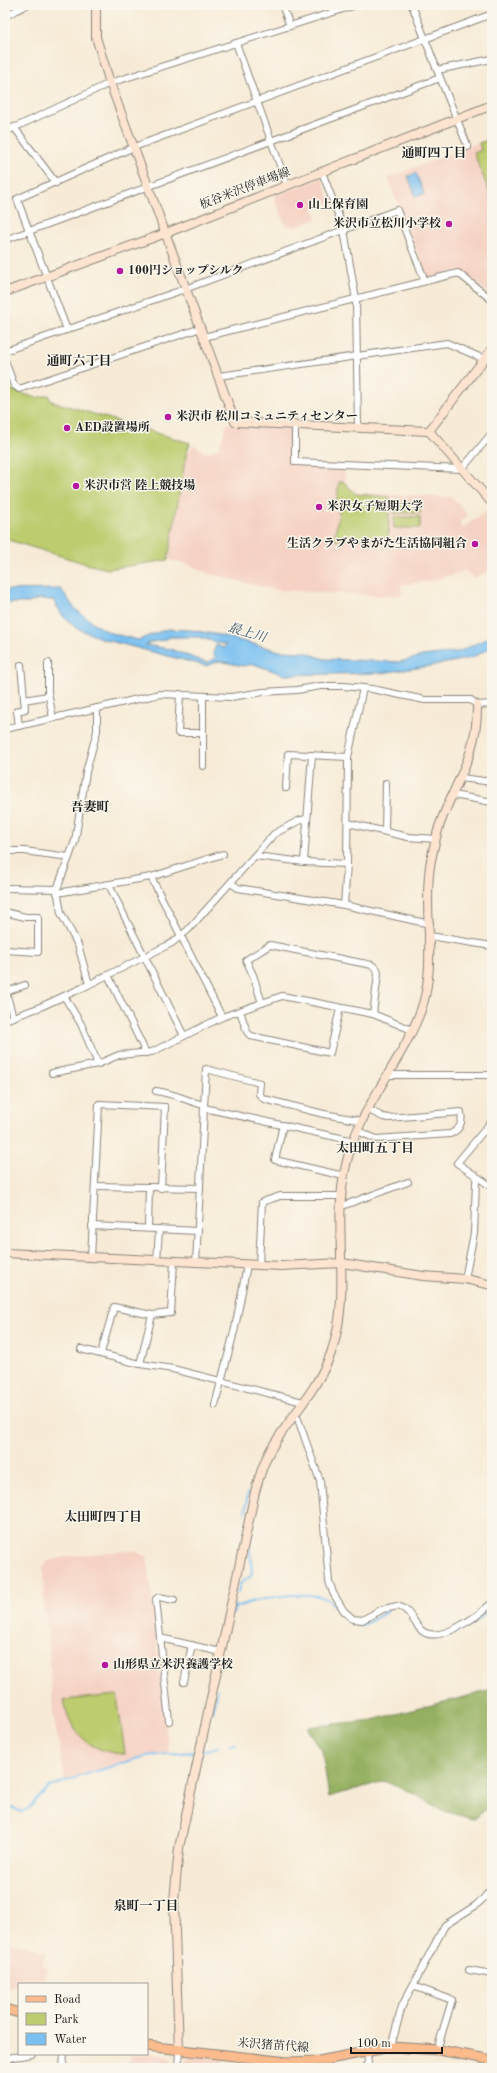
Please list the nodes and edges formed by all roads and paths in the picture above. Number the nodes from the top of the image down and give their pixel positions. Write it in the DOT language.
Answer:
graph roads {
  1 [pos="27,5"];
  2 [pos="96,5"];
  3 [pos="282,5"];
  4 [pos="356,5"];
  5 [pos="412,5"];
  6 [pos="18,7"];
  7 [pos="492,14"];
  8 [pos="5,16"];
  9 [pos="290,26"];
  10 [pos="425,40"];
  11 [pos="236,43"];
  12 [pos="492,59"];
  13 [pos="436,70"];
  14 [pos="440,78"];
  15 [pos="110,83"];
  16 [pos="258,102"];
  17 [pos="492,105"];
  18 [pos="457,119"];
  19 [pos="14,127"];
  20 [pos="5,132"];
  21 [pos="272,140"];
  22 [pos="134,147"];
  23 [pos="468,147"];
  24 [pos="322,172"];
  25 [pos="56,183"];
  26 [pos="148,185"];
  27 [pos="287,185"];
  28 [pos="344,230"];
  29 [pos="30,231"];
  30 [pos="166,233"];
  31 [pos="5,240"];
  32 [pos="48,276"];
  33 [pos="425,281"];
  34 [pos="185,289"];
  35 [pos="5,292"];
  36 [pos="356,300"];
  37 [pos="492,300"];
  38 [pos="201,328"];
  39 [pos="67,330"];
  40 [pos="204,337"];
  41 [pos="492,349"];
  42 [pos="5,351"];
  43 [pos="358,356"];
  44 [pos="484,359"];
  45 [pos="5,361"];
  46 [pos="219,376"];
  47 [pos="295,424"];
  48 [pos="358,427"];
  49 [pos="429,431"];
  50 [pos="492,433"];
  51 [pos="462,469"];
  52 [pos="492,503"];
  53 [pos="48,663"];
  54 [pos="21,665"];
  55 [pos="364,688"];
  56 [pos="180,694"];
  57 [pos="48,696"];
  58 [pos="203,697"];
  59 [pos="24,700"];
  60 [pos="492,704"];
  61 [pos="477,705"];
  62 [pos="97,708"];
  63 [pos="54,718"];
  64 [pos="19,726"];
  65 [pos="5,729"];
  66 [pos="203,733"];
  67 [pos="312,755"];
  68 [pos="348,758"];
  69 [pos="203,766"];
  70 [pos="461,778"];
  71 [pos="492,782"];
  72 [pos="386,784"];
  73 [pos="286,788"];
  74 [pos="453,794"];
  75 [pos="492,802"];
  76 [pos="306,819"];
  77 [pos="348,823"];
  78 [pos="385,831"];
  79 [pos="436,839"];
  80 [pos="5,851"];
  81 [pos="223,854"];
  82 [pos="255,856"];
  83 [pos="69,857"];
  84 [pos="304,862"];
  85 [pos="347,864"];
  86 [pos="151,876"];
  87 [pos="231,883"];
  88 [pos="109,885"];
  89 [pos="5,888"];
  90 [pos="57,891"];
  91 [pos="344,905"];
  92 [pos="5,912"];
  93 [pos="430,924"];
  94 [pos="181,936"];
  95 [pos="430,936"];
  96 [pos="492,946"];
  97 [pos="5,950"];
  98 [pos="144,956"];
  99 [pos="108,975"];
  100 [pos="89,984"];
  101 [pos="25,986"];
  102 [pos="6,990"];
  103 [pos="64,996"];
  104 [pos="262,1003"];
  105 [pos="340,1008"];
  106 [pos="240,1011"];
  107 [pos="373,1014"];
  108 [pos="13,1017"];
  109 [pos="222,1017"];
  110 [pos="5,1020"];
  111 [pos="412,1030"];
  112 [pos="184,1036"];
  113 [pos="146,1053"];
  114 [pos="98,1064"];
  115 [pos="52,1073"];
  116 [pos="388,1075"];
  117 [pos="487,1075"];
  118 [pos="156,1091"];
  119 [pos="204,1107"];
  120 [pos="369,1110"];
  121 [pos="364,1121"];
  122 [pos="492,1121"];
  123 [pos="283,1125"];
  124 [pos="358,1131"];
  125 [pos="354,1141"];
  126 [pos="344,1176"];
  127 [pos="478,1178"];
  128 [pos="408,1182"];
  129 [pos="95,1186"];
  130 [pos="492,1187"];
  131 [pos="149,1188"];
  132 [pos="161,1188"];
  133 [pos="200,1188"];
  134 [pos="342,1196"];
  135 [pos="342,1206"];
  136 [pos="92,1226"];
  137 [pos="148,1228"];
  138 [pos="159,1229"];
  139 [pos="198,1231"];
  140 [pos="5,1253"];
  141 [pos="91,1258"];
  142 [pos="157,1261"];
  143 [pos="174,1262"];
  144 [pos="196,1263"];
  145 [pos="342,1263"];
  146 [pos="247,1265"];
  147 [pos="259,1266"];
  148 [pos="465,1279"];
  149 [pos="492,1285"];
  150 [pos="152,1315"];
  151 [pos="81,1349"];
  152 [pos="101,1353"];
  153 [pos="140,1364"];
  154 [pos="221,1382"];
  155 [pos="303,1402"];
  156 [pos="215,1405"];
  157 [pos="294,1415"];
  158 [pos="174,1600"];
  159 [pos="492,1603"];
  160 [pos="160,1638"];
  161 [pos="192,1645"];
  162 [pos="221,1652"];
  163 [pos="184,1682"];
  164 [pos="169,1721"];
  165 [pos="492,1887"];
  166 [pos="469,1970"];
  167 [pos="492,1974"];
  168 [pos="413,1986"];
  169 [pos="5,2009"];
  170 [pos="18,2013"];
  171 [pos="148,2046"];
  172 [pos="391,2047"];
  173 [pos="179,2050"];
  174 [pos="437,2050"];
  175 [pos="367,2052"];
  176 [pos="26,2055"];
  177 [pos="64,2055"];
  178 [pos="6,2058"];
  179 [pos="492,2060"];
  180 [pos="7,2068"];
  181 [pos="63,2068"];
  182 [pos="178,2068"];
  183 [pos="364,2068"];
  1 -- 6 [label="street"];
  2 -- 15 [label="street"];
  3 -- 9 [label="street"];
  4 -- 9 [label="street"];
  5 -- 10 [label="street"];
  6 -- 8 [label="street"];
  7 -- 10 [label="street"];
  9 -- 11 [label="street"];
  10 -- 13 [label="street"];
  10 -- 16 [label="street"];
  11 -- 15 [label="street"];
  11 -- 16 [label="street"];
  12 -- 13 [label="street"];
  13 -- 14 [label="street"];
  14 -- 18 [label="street"];
  14 -- 21 [label="street"];
  15 -- 19 [label="street"];
  15 -- 22 [label="street"];
  16 -- 21 [label="street"];
  16 -- 22 [label="street"];
  17 -- 18 [label="street, 板谷米沢停車場線"];
  18 -- 23 [label="street"];
  18 -- 24 [label="street, 板谷米沢停車場線"];
  19 -- 20 [label="street"];
  19 -- 25 [label="street"];
  21 -- 26 [label="street"];
  21 -- 27 [label="street"];
  22 -- 25 [label="street"];
  22 -- 26 [label="street"];
  24 -- 27 [label="street, 板谷米沢停車場線"];
  24 -- 28 [label="street"];
  25 -- 29 [label="street"];
  26 -- 29 [label="street"];
  26 -- 30 [label="street"];
  27 -- 30 [label="street, 板谷米沢停車場線"];
  28 -- 33 [label="street"];
  28 -- 34 [label="street"];
  28 -- 36 [label="street"];
  29 -- 31 [label="street"];
  29 -- 32 [label="street"];
  30 -- 32 [label="street, 板谷米沢停車場線"];
  30 -- 34 [label="street"];
  32 -- 35 [label="street, 板谷米沢停車場線"];
  32 -- 39 [label="street"];
  33 -- 36 [label="street"];
  33 -- 37 [label="street"];
  34 -- 38 [label="street"];
  34 -- 39 [label="street"];
  36 -- 40 [label="street"];
  36 -- 43 [label="street"];
  38 -- 40 [label="street"];
  38 -- 45 [label="street"];
  39 -- 42 [label="street"];
  40 -- 46 [label="street"];
  41 -- 44 [label="street"];
  43 -- 44 [label="street"];
  43 -- 46 [label="street"];
  43 -- 48 [label="street"];
  44 -- 49 [label="street"];
  46 -- 47 [label="street"];
  47 -- 48 [label="street"];
  47 -- 51 [label="street"];
  48 -- 49 [label="street"];
  49 -- 51 [label="street"];
  50 -- 51 [label="street"];
  51 -- 52 [label="street"];
  53 -- 57 [label="street"];
  54 -- 59 [label="street"];
  55 -- 58 [label="street"];
  55 -- 61 [label="street"];
  55 -- 68 [label="street"];
  56 -- 58 [label="street"];
  56 -- 62 [label="street"];
  56 -- 66 [label="street"];
  57 -- 59 [label="street"];
  57 -- 63 [label="street"];
  58 -- 66 [label="street"];
  59 -- 64 [label="street"];
  60 -- 61 [label="street"];
  61 -- 70 [label="street"];
  62 -- 63 [label="street"];
  62 -- 83 [label="street"];
  63 -- 64 [label="street"];
  64 -- 65 [label="street"];
  66 -- 69 [label="street"];
  67 -- 68 [label="street"];
  67 -- 73 [label="street"];
  67 -- 76 [label="street"];
  68 -- 77 [label="street"];
  70 -- 71 [label="street"];
  70 -- 74 [label="street"];
  72 -- 78 [label="street"];
  74 -- 75 [label="street"];
  74 -- 79 [label="street"];
  76 -- 82 [label="street"];
  76 -- 84 [label="street"];
  77 -- 78 [label="street"];
  77 -- 85 [label="street"];
  78 -- 79 [label="street"];
  79 -- 93 [label="street"];
  80 -- 83 [label="street"];
  81 -- 86 [label="street"];
  82 -- 84 [label="street"];
  82 -- 87 [label="street"];
  83 -- 90 [label="street"];
  84 -- 85 [label="street"];
  85 -- 91 [label="street"];
  86 -- 88 [label="street"];
  86 -- 94 [label="street"];
  87 -- 91 [label="street"];
  87 -- 94 [label="street"];
  88 -- 90 [label="street"];
  88 -- 98 [label="street"];
  89 -- 90 [label="street"];
  90 -- 100 [label="street"];
  91 -- 93 [label="street"];
  92 -- 97 [label="street"];
  93 -- 95 [label="street"];
  94 -- 98 [label="street"];
  94 -- 109 [label="street"];
  95 -- 96 [label="street"];
  95 -- 111 [label="street"];
  98 -- 99 [label="street"];
  98 -- 112 [label="street"];
  99 -- 100 [label="street"];
  99 -- 113 [label="street"];
  100 -- 103 [label="street"];
  101 -- 102 [label="street"];
  102 -- 108 [label="street"];
  103 -- 108 [label="street"];
  103 -- 114 [label="street"];
  104 -- 105 [label="street"];
  104 -- 106 [label="street"];
  104 -- 107 [label="street"];
  105 -- 106 [label="street"];
  105 -- 107 [label="street"];
  106 -- 109 [label="street"];
  107 -- 111 [label="street"];
  108 -- 110 [label="street"];
  109 -- 112 [label="street"];
  111 -- 116 [label="street"];
  112 -- 113 [label="street"];
  113 -- 114 [label="street"];
  114 -- 115 [label="street"];
  116 -- 117 [label="street"];
  116 -- 120 [label="street"];
  118 -- 119 [label="street"];
  119 -- 121 [label="street"];
  119 -- 123 [label="street"];
  119 -- 133 [label="street"];
  120 -- 121 [label="street"];
  120 -- 124 [label="street"];
  121 -- 124 [label="street"];
  122 -- 127 [label="street"];
  123 -- 125 [label="street"];
  123 -- 126 [label="street"];
  124 -- 125 [label="street"];
  125 -- 126 [label="street"];
  126 -- 134 [label="street"];
  127 -- 130 [label="street"];
  127 -- 148 [label="street"];
  128 -- 135 [label="street"];
  129 -- 131 [label="street"];
  129 -- 132 [label="street"];
  129 -- 136 [label="street"];
  131 -- 132 [label="street"];
  131 -- 137 [label="street"];
  132 -- 133 [label="street"];
  133 -- 139 [label="street"];
  134 -- 135 [label="street"];
  134 -- 147 [label="street"];
  135 -- 145 [label="street"];
  136 -- 137 [label="street"];
  136 -- 141 [label="street"];
  137 -- 138 [label="street"];
  138 -- 139 [label="street"];
  138 -- 142 [label="street"];
  139 -- 144 [label="street"];
  140 -- 141 [label="street"];
  141 -- 142 [label="street"];
  142 -- 143 [label="street"];
  143 -- 144 [label="street"];
  143 -- 150 [label="street"];
  144 -- 146 [label="street"];
  145 -- 147 [label="street"];
  145 -- 148 [label="street"];
  145 -- 155 [label="street"];
  146 -- 147 [label="street"];
  146 -- 154 [label="street"];
  148 -- 149 [label="street"];
  150 -- 152 [label="street"];
  150 -- 153 [label="street"];
  151 -- 152 [label="street"];
  152 -- 153 [label="street"];
  153 -- 154 [label="street"];
  154 -- 155 [label="street"];
  154 -- 156 [label="street"];
  155 -- 157 [label="street"];
  157 -- 159 [label="street"];
  157 -- 162 [label="street"];
  158 -- 160 [label="street"];
  160 -- 161 [label="street"];
  160 -- 164 [label="street"];
  161 -- 162 [label="street"];
  161 -- 163 [label="street"];
  162 -- 173 [label="street"];
  165 -- 168 [label="street"];
  166 -- 167 [label="street"];
  168 -- 172 [label="street"];
  168 -- 174 [label="street"];
  169 -- 170 [label="main road"];
  171 -- 173 [label="main road, 米沢猪苗代線"];
  172 -- 174 [label="main road, 米沢猪苗代線"];
  172 -- 175 [label="main road, 米沢猪苗代線"];
  173 -- 175 [label="main road, 米沢猪苗代線"];
  173 -- 182 [label="street"];
  174 -- 179 [label="main road, 米沢猪苗代線"];
  175 -- 183 [label="street"];
  176 -- 178 [label="street"];
  177 -- 181 [label="street"];
  178 -- 180 [label="street"];
}
